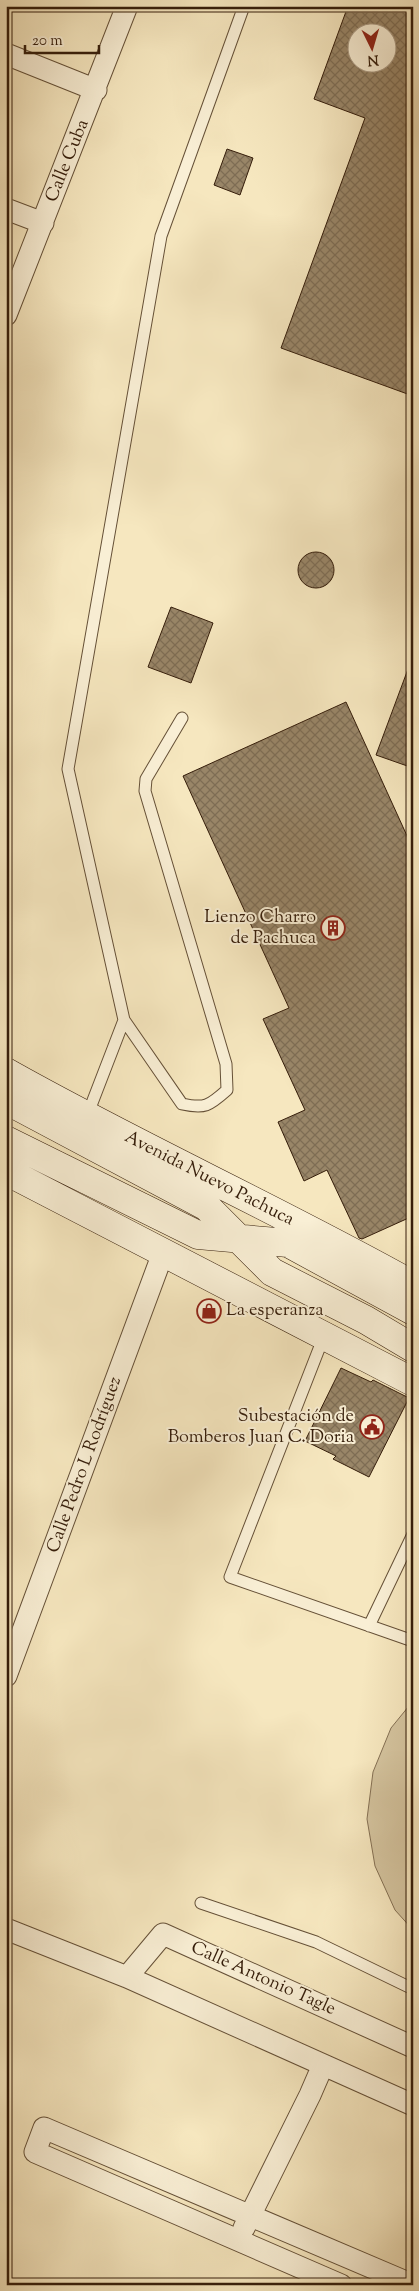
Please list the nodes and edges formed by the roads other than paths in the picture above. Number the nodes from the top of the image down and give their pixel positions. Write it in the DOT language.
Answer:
graph roads {
  1 [pos="127,6"];
  2 [pos="244,6"];
  3 [pos="6,54"];
  4 [pos="96,90"];
  5 [pos="6,209"];
  6 [pos="44,223"];
  7 [pos="6,315"];
  8 [pos="182,718"];
  9 [pos="124,1020"];
  10 [pos="6,1072"];
  11 [pos="6,1100"];
  12 [pos="87,1118"];
  13 [pos="6,1140"];
  14 [pos="6,1171"];
  15 [pos="239,1238"];
  16 [pos="163,1253"];
  17 [pos="413,1285"];
  18 [pos="413,1311"];
  19 [pos="324,1336"];
  20 [pos="413,1348"];
  21 [pos="413,1382"];
  22 [pos="413,1534"];
  23 [pos="369,1626"];
  24 [pos="413,1641"];
  25 [pos="6,1676"];
  26 [pos="201,1903"];
  27 [pos="6,1930"];
  28 [pos="127,1977"];
  29 [pos="413,1989"];
  30 [pos="413,2047"];
  31 [pos="323,2065"];
  32 [pos="413,2105"];
  33 [pos="250,2216"];
  34 [pos="238,2240"];
  35 [pos="379,2278"];
  36 [pos="341,2285"];
  37 [pos="413,2285"];
  1 -- 4 [label="street, Calle Cuba"];
  2 -- 9 [label="lane"];
  3 -- 4 [label="street"];
  4 -- 6 [label="street, Calle Cuba"];
  5 -- 6 [label="street"];
  6 -- 7 [label="street, Calle Cuba"];
  8 -- 9 [label="lane"];
  9 -- 12 [label="lane"];
  10 -- 12 [label="main road, Avenida Nuevo Pachuca"];
  11 -- 15 [label="main road"];
  12 -- 17 [label="main road, Avenida Nuevo Pachuca"];
  13 -- 15 [label="main road"];
  14 -- 16 [label="main road"];
  15 -- 18 [label="main road"];
  15 -- 20 [label="main road"];
  16 -- 19 [label="main road"];
  16 -- 25 [label="street, Calle Pedro L Rodríguez"];
  19 -- 21 [label="main road"];
  19 -- 23 [label="lane"];
  22 -- 23 [label="lane"];
  23 -- 24 [label="lane"];
  26 -- 29 [label="lane"];
  27 -- 28 [label="street"];
  28 -- 30 [label="street, Calle Antonio Tagle"];
  28 -- 31 [label="street"];
  31 -- 32 [label="street"];
  31 -- 33 [label="street"];
  33 -- 34 [label="street"];
  33 -- 34 [label="street"];
  33 -- 35 [label="street"];
  34 -- 36 [label="street"];
  35 -- 37 [label="street"];
}
